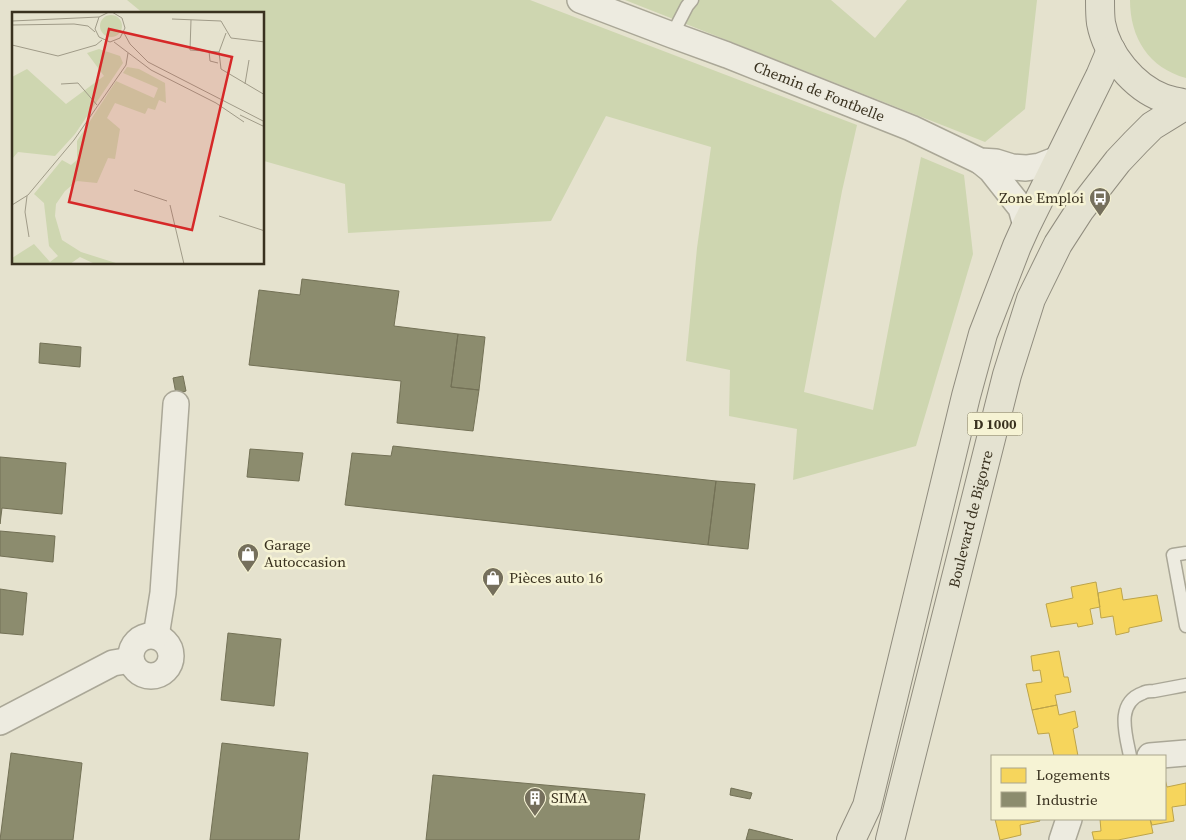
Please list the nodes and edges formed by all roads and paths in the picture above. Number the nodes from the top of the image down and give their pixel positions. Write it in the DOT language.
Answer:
graph roads {
  1 [pos="580,0"];
  2 [pos="692,0"];
  3 [pos="1100,0"];
  4 [pos="672,35"];
  5 [pos="1110,50"];
  6 [pos="1186,105"];
  7 [pos="1058,159"];
  8 [pos="980,161"];
  9 [pos="1026,226"];
  10 [pos="176,404"];
  11 [pos="1186,552"];
  12 [pos="1186,626"];
  13 [pos="156,636"];
  14 [pos="131,660"];
  15 [pos="1186,686"];
  16 [pos="0,722"];
  17 [pos="1186,753"];
  18 [pos="1130,755"];
  19 [pos="1162,755"];
  20 [pos="867,806"];
  21 [pos="1069,820"];
  22 [pos="851,840"];
  23 [pos="859,840"];
  24 [pos="890,840"];
  25 [pos="1062,840"];
  1 -- 4 [label="street, Chemin de Fontbelle"];
  2 -- 4 [label="lane"];
  3 -- 5 [label="main road"];
  4 -- 8 [label="street, Chemin de Fontbelle"];
  5 -- 6 [label="main road"];
  5 -- 7 [label="main road, D 1000"];
  6 -- 24 [label="main road, Boulevard de Bigorre / D 1000"];
  7 -- 8 [label="street, Chemin de Fontbelle"];
  7 -- 9 [label="main road, D 1000"];
  8 -- 9 [label="street"];
  9 -- 20 [label="main road, D 1000"];
  10 -- 13 [label="street"];
  11 -- 12 [label="lane"];
  13 -- 14 [label="street"];
  13 -- 14 [label="street"];
  14 -- 16 [label="street"];
  15 -- 18 [label="lane"];
  17 -- 19 [label="street"];
  20 -- 22 [label="main road"];
  20 -- 23 [label="main road, D 1000"];
  21 -- 25 [label="street"];
}
